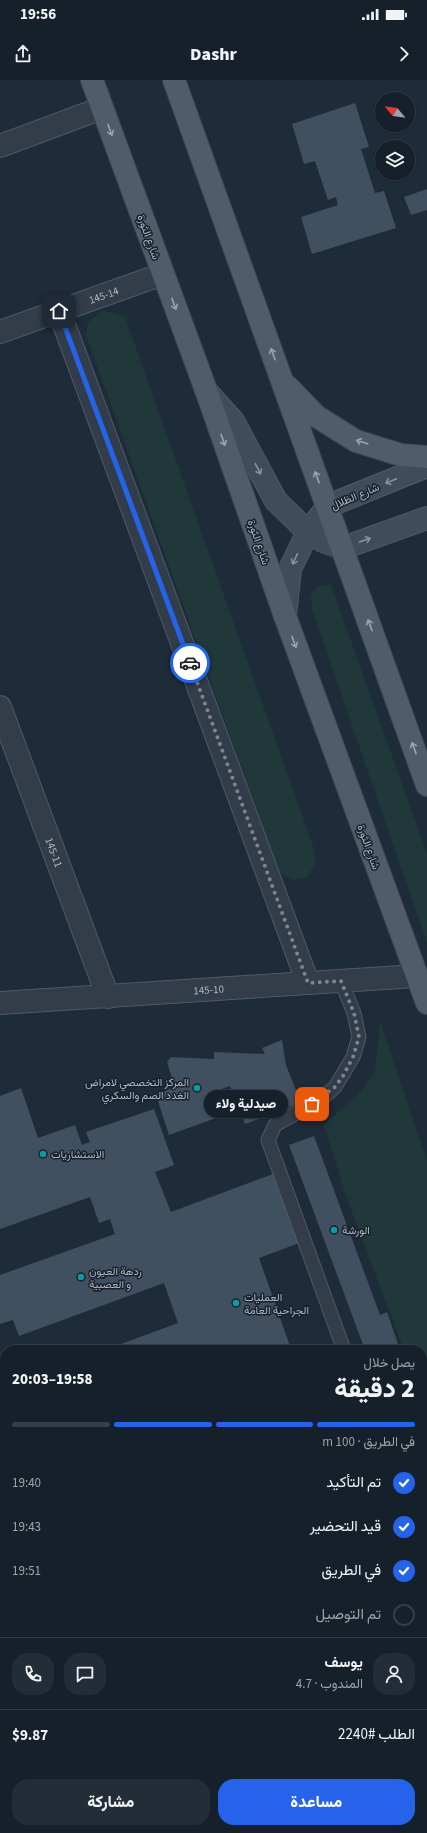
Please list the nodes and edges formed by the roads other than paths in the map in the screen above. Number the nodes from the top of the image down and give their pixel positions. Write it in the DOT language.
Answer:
graph roads {
  1 [pos="92,80"];
  2 [pos="174,80"];
  3 [pos="102,108"];
  4 [pos="0,146"];
  5 [pos="163,274"];
  6 [pos="59,311"];
  7 [pos="0,332"];
  8 [pos="283,382"];
  9 [pos="206,390"];
  10 [pos="427,457"];
  11 [pos="427,466"];
  12 [pos="328,506"];
  13 [pos="427,518"];
  14 [pos="308,532"];
  15 [pos="342,548"];
  16 [pos="285,616"];
  17 [pos="0,707"];
  18 [pos="427,784"];
  19 [pos="416,976"];
  20 [pos="341,981"];
  21 [pos="308,983"];
  22 [pos="108,997"];
  23 [pos="0,1003"];
  24 [pos="427,1003"];
  25 [pos="342,1345"];
  1 -- 3 [label="main road, شارع الثورة"];
  8 -- 2 [label="main road, one-way"];
  3 -- 4 [label="street"];
  3 -- 5 [label="main road, شارع الثورة, one-way"];
  5 -- 6 [label="street, 145-14"];
  5 -- 9 [label="main road, شارع الثورة, one-way"];
  6 -- 7 [label="street, 145-14"];
  6 -- 21 [label="street"];
  10 -- 8 [label="main road, one-way"];
  12 -- 8 [label="main road, one-way"];
  9 -- 14 [label="street, one-way"];
  9 -- 16 [label="main road, شارع الثورة, one-way"];
  11 -- 12 [label="street, شارع الظلال, one-way"];
  12 -- 14 [label="street, شارع الظلال"];
  12 -- 15 [label="main road"];
  15 -- 13 [label="street, one-way"];
  14 -- 15 [label="street"];
  14 -- 16 [label="street, شارع الظلال, one-way"];
  18 -- 15 [label="main road, one-way"];
  16 -- 19 [label="main road, شارع الثورة, one-way"];
  17 -- 22 [label="street, 145-11"];
  19 -- 20 [label="street, 145-10"];
  19 -- 24 [label="main road, شارع الثورة"];
  20 -- 21 [label="street, 145-10"];
  20 -- 25 [label="lane"];
  21 -- 22 [label="street, 145-10"];
  22 -- 23 [label="street, 145-10"];
}
